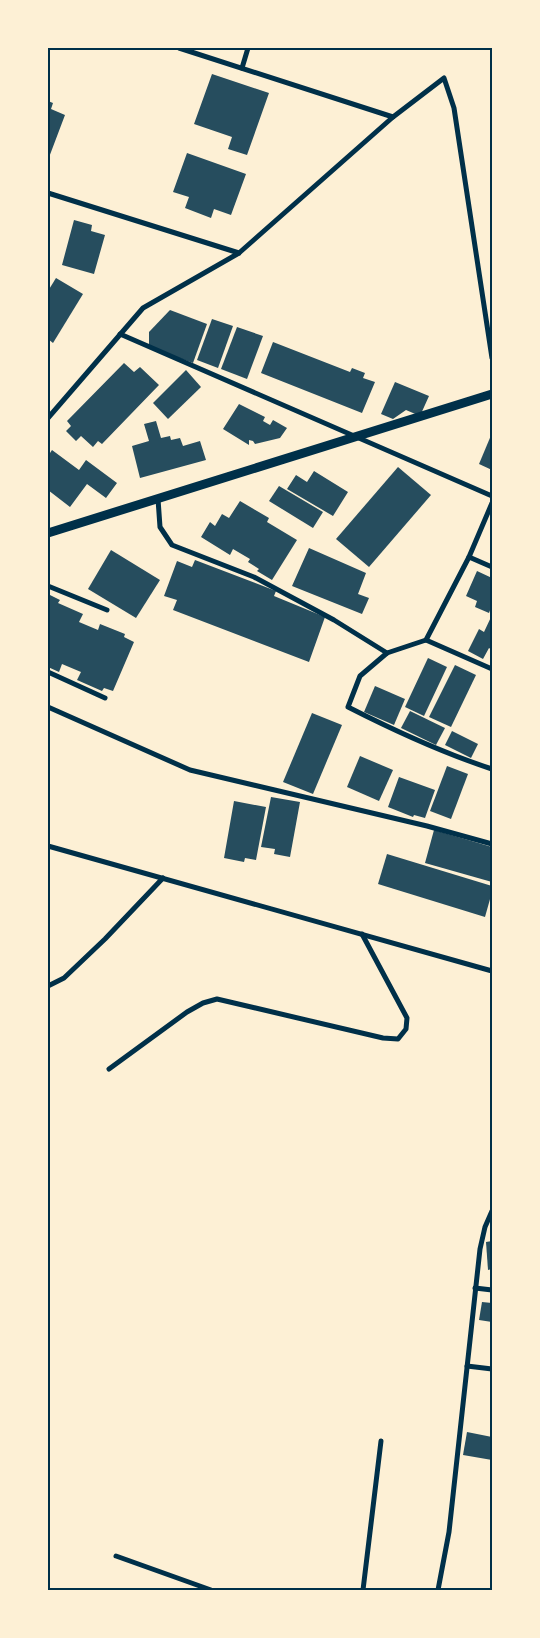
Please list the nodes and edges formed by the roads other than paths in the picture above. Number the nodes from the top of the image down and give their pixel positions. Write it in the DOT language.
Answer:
graph roads {
  1 [pos="179,48"];
  2 [pos="248,48"];
  3 [pos="242,68"];
  4 [pos="393,117"];
  5 [pos="48,193"];
  6 [pos="239,252"];
  7 [pos="120,334"];
  8 [pos="492,358"];
  9 [pos="492,394"];
  10 [pos="48,418"];
  11 [pos="356,436"];
  12 [pos="492,496"];
  13 [pos="158,499"];
  14 [pos="492,503"];
  15 [pos="48,533"];
  16 [pos="469,557"];
  17 [pos="492,567"];
  18 [pos="48,586"];
  19 [pos="108,610"];
  20 [pos="426,640"];
  21 [pos="387,653"];
  22 [pos="492,669"];
  23 [pos="48,672"];
  24 [pos="105,698"];
  25 [pos="48,707"];
  26 [pos="492,769"];
  27 [pos="492,844"];
  28 [pos="48,846"];
  29 [pos="163,878"];
  30 [pos="362,934"];
  31 [pos="492,971"];
  32 [pos="48,986"];
  33 [pos="109,1069"];
  34 [pos="492,1211"];
  35 [pos="476,1288"];
  36 [pos="492,1290"];
  37 [pos="467,1366"];
  38 [pos="492,1369"];
  39 [pos="381,1441"];
  40 [pos="116,1556"];
  41 [pos="211,1590"];
  42 [pos="363,1590"];
  43 [pos="438,1590"];
  1 -- 3 [label="street"];
  2 -- 3 [label="street"];
  3 -- 4 [label="street"];
  4 -- 6 [label="street"];
  4 -- 8 [label="street"];
  5 -- 6 [label="street"];
  6 -- 7 [label="street"];
  7 -- 10 [label="street"];
  7 -- 11 [label="street"];
  9 -- 11 [label="street"];
  11 -- 12 [label="street"];
  11 -- 13 [label="street"];
  13 -- 15 [label="street"];
  13 -- 21 [label="street"];
  14 -- 16 [label="street"];
  16 -- 17 [label="street"];
  16 -- 20 [label="street"];
  18 -- 19 [label="street"];
  20 -- 21 [label="street"];
  20 -- 22 [label="street"];
  21 -- 26 [label="street"];
  23 -- 24 [label="street"];
  25 -- 27 [label="street"];
  28 -- 29 [label="street"];
  29 -- 30 [label="street"];
  29 -- 32 [label="street"];
  30 -- 31 [label="street"];
  30 -- 33 [label="street"];
  34 -- 35 [label="street"];
  35 -- 36 [label="street"];
  35 -- 37 [label="street"];
  37 -- 38 [label="street"];
  37 -- 43 [label="street"];
  39 -- 42 [label="street"];
  40 -- 41 [label="street"];
}
